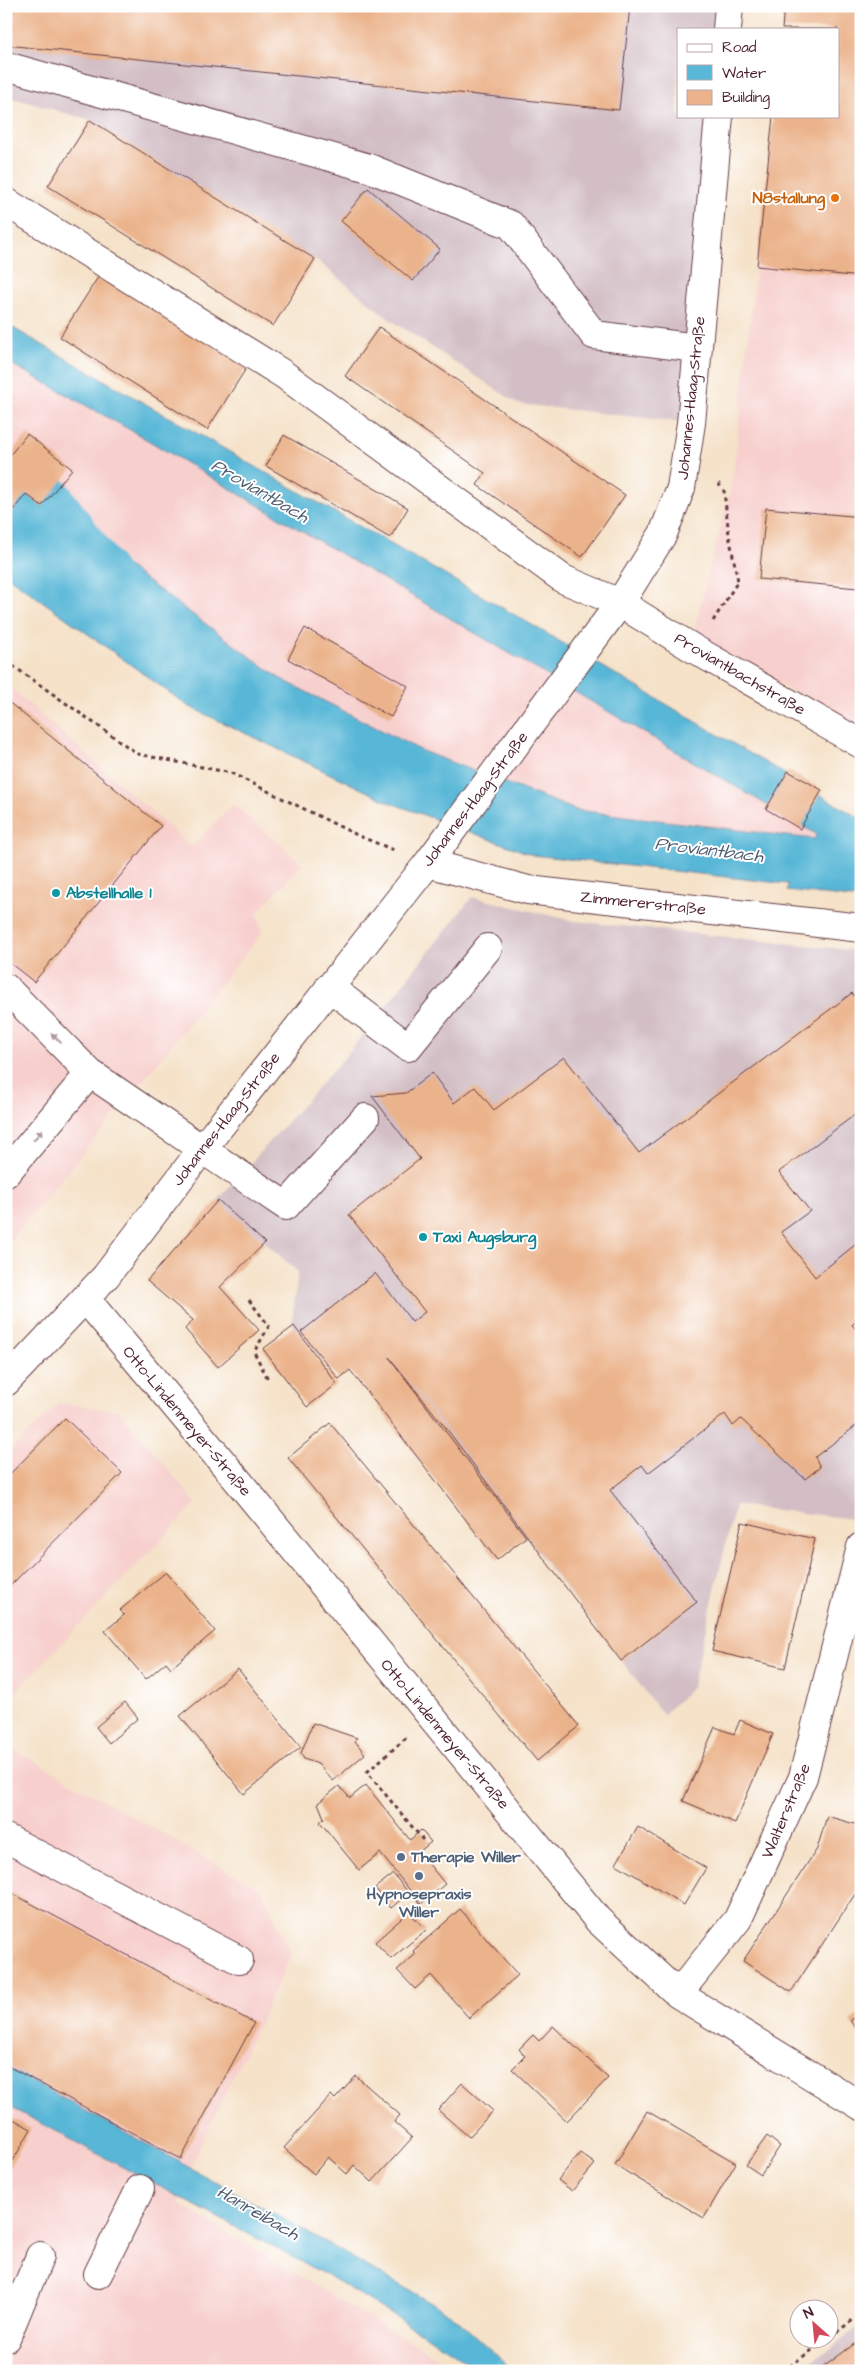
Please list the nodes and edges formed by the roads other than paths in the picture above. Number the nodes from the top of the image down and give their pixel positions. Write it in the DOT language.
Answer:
graph roads {
  1 [pos="729,6"];
  2 [pos="727,28"];
  3 [pos="6,66"];
  4 [pos="719,118"];
  5 [pos="6,202"];
  6 [pos="698,348"];
  7 [pos="620,602"];
  8 [pos="861,744"];
  9 [pos="428,863"];
  10 [pos="861,928"];
  11 [pos="488,948"];
  12 [pos="329,987"];
  13 [pos="6,988"];
  14 [pos="90,1073"];
  15 [pos="364,1118"];
  16 [pos="203,1148"];
  17 [pos="6,1173"];
  18 [pos="85,1298"];
  19 [pos="6,1382"];
  20 [pos="861,1547"];
  21 [pos="6,1838"];
  22 [pos="239,1960"];
  23 [pos="678,1994"];
  24 [pos="861,2106"];
  25 [pos="140,2190"];
  26 [pos="40,2256"];
  27 [pos="98,2274"];
  28 [pos="6,2338"];
  1 -- 2 [label="street"];
  3 -- 6 [label="street"];
  4 -- 6 [label="street, Johannes-Haag-Straße"];
  5 -- 7 [label="street, Proviantbachstraße"];
  6 -- 7 [label="street, Johannes-Haag-Straße"];
  7 -- 8 [label="street, Proviantbachstraße"];
  7 -- 9 [label="street, Johannes-Haag-Straße"];
  9 -- 10 [label="street, Zimmererstraße"];
  9 -- 12 [label="street, Johannes-Haag-Straße"];
  11 -- 12 [label="street"];
  12 -- 16 [label="street, Johannes-Haag-Straße"];
  14 -- 13 [label="street, one-way"];
  14 -- 16 [label="street"];
  17 -- 14 [label="street, one-way"];
  15 -- 16 [label="street"];
  16 -- 18 [label="street, Johannes-Haag-Straße"];
  18 -- 19 [label="street, Johannes-Haag-Straße"];
  18 -- 23 [label="street, Otto-Lindenmeyer-Straße"];
  20 -- 23 [label="street, Walterstraße"];
  21 -- 22 [label="street"];
  23 -- 24 [label="street, Otto-Lindenmeyer-Straße"];
  25 -- 27 [label="street"];
  26 -- 28 [label="street"];
}
